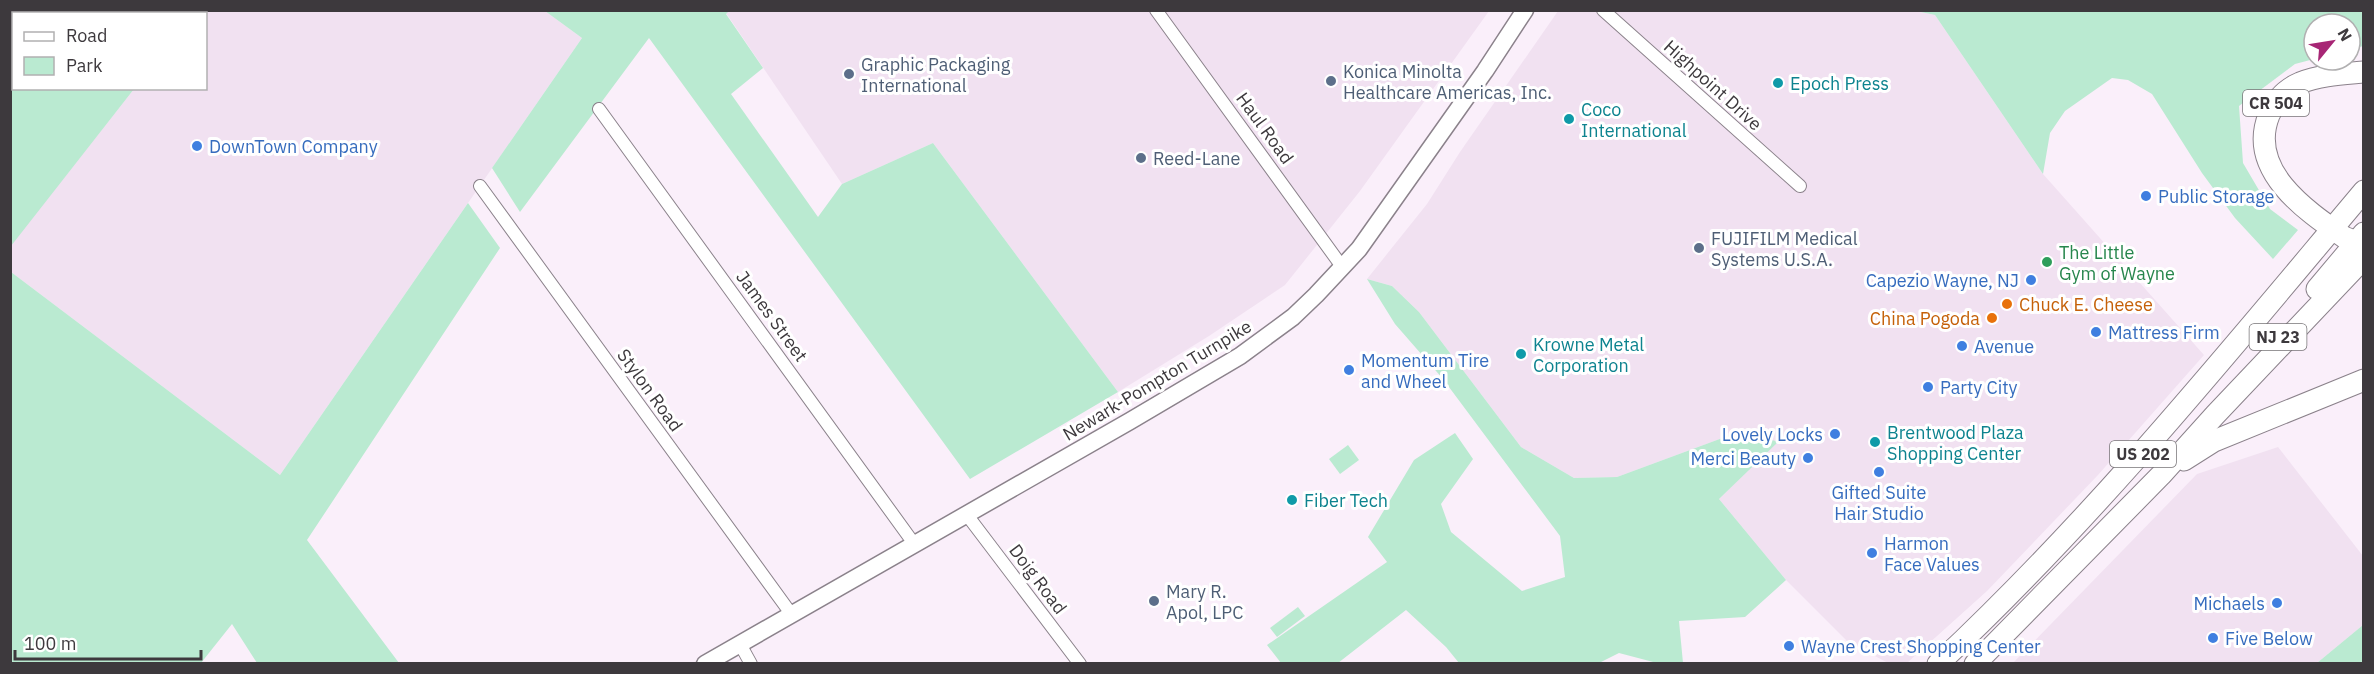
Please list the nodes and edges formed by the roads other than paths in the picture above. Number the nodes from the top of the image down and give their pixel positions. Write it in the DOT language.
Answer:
graph roads {
  1 [pos="1156,10"];
  2 [pos="1525,10"];
  3 [pos="1603,10"];
  4 [pos="2364,72"];
  5 [pos="599,108"];
  6 [pos="480,186"];
  7 [pos="1800,186"];
  8 [pos="2364,191"];
  9 [pos="2332,229"];
  10 [pos="2358,254"];
  11 [pos="2309,256"];
  12 [pos="1343,268"];
  13 [pos="2364,380"];
  14 [pos="2215,415"];
  15 [pos="2161,475"];
  16 [pos="967,515"];
  17 [pos="915,545"];
  18 [pos="792,615"];
  19 [pos="740,644"];
  20 [pos="705,663"];
  21 [pos="750,663"];
  22 [pos="1080,663"];
  23 [pos="1938,663"];
  24 [pos="1975,663"];
  1 -- 12 [label="street, Haul Road"];
  2 -- 12 [label="main road, Newark-Pompton Turnpike"];
  3 -- 7 [label="street, Highpoint Drive"];
  4 -- 9 [label="highway, CR 504"];
  5 -- 17 [label="street, James Street"];
  6 -- 18 [label="street, Stylon Road"];
  8 -- 9 [label="highway, US 202"];
  9 -- 10 [label="highway, CR 504"];
  9 -- 11 [label="highway, US 202"];
  10 -- 11 [label="highway"];
  10 -- 14 [label="highway, NJ 23"];
  11 -- 23 [label="highway, US 202"];
  12 -- 16 [label="main road, Newark-Pompton Turnpike"];
  13 -- 15 [label="highway"];
  14 -- 15 [label="highway, US 202"];
  15 -- 24 [label="highway, US 202"];
  16 -- 17 [label="main road, Newark-Pompton Turnpike"];
  16 -- 22 [label="street, Doig Road"];
  17 -- 18 [label="main road, Newark-Pompton Turnpike"];
  18 -- 19 [label="main road, Newark-Pompton Turnpike"];
  19 -- 20 [label="main road, Newark-Pompton Turnpike"];
  19 -- 21 [label="street"];
}
